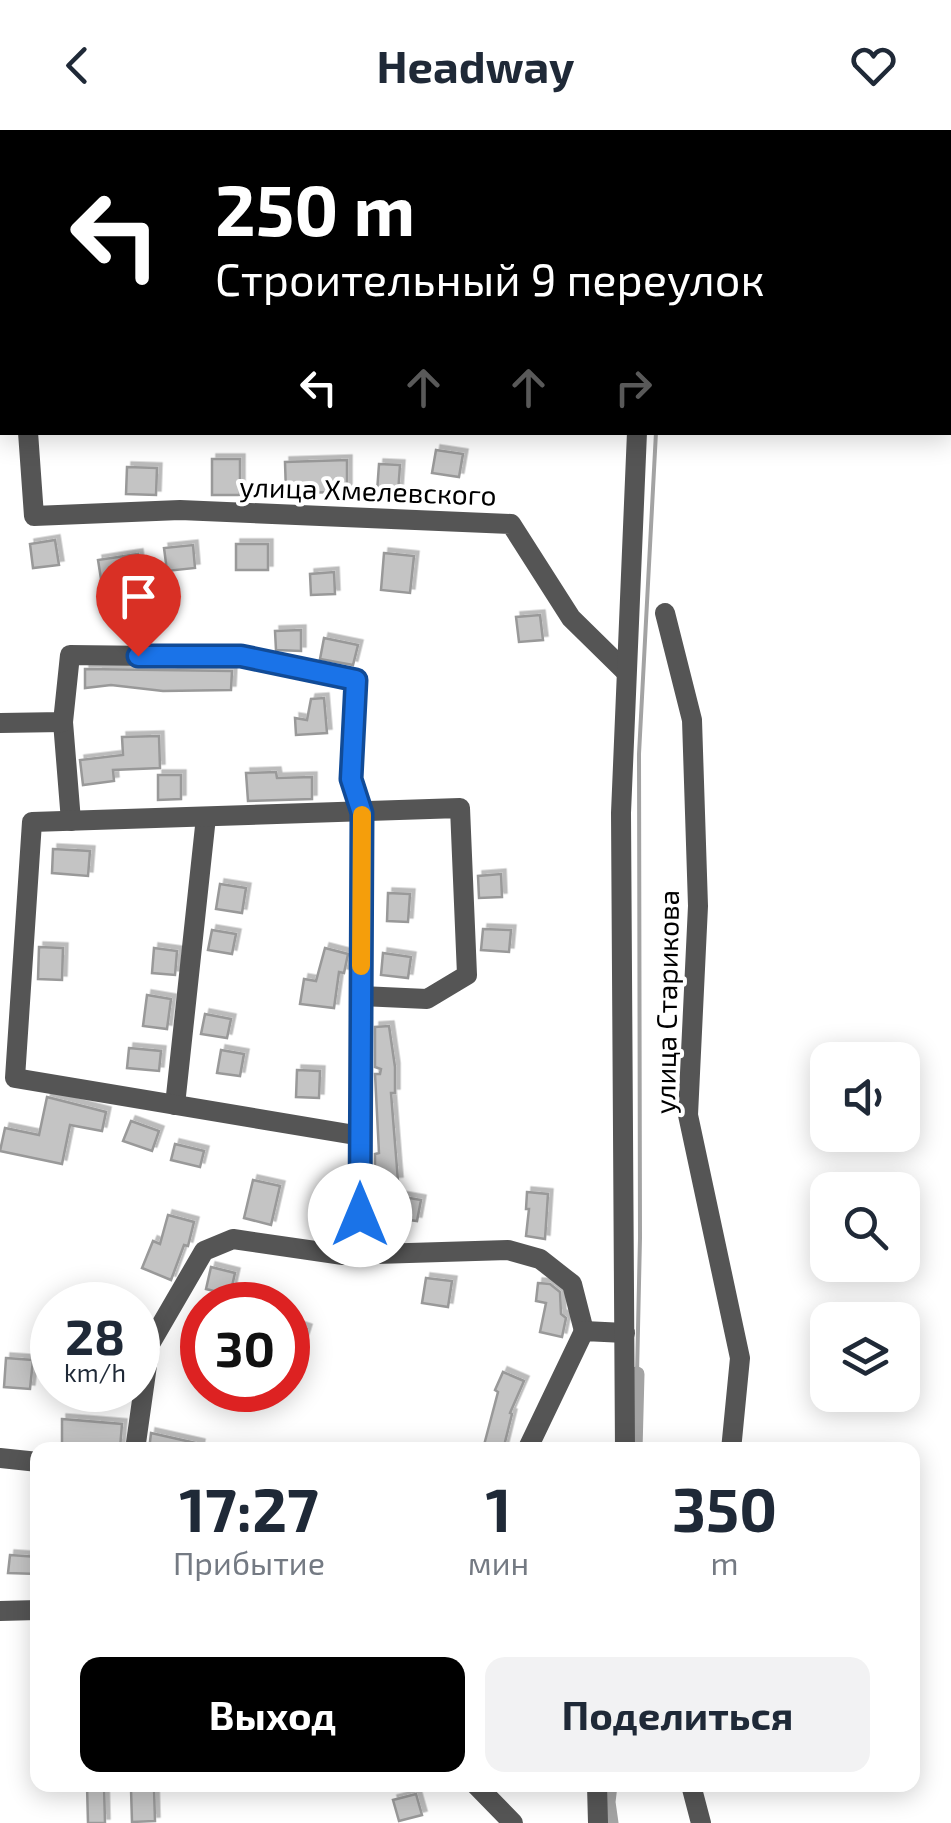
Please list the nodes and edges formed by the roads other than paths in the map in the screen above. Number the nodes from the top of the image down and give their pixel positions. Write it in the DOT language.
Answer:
graph roads {
  1 [pos="28,435"];
  2 [pos="636,435"];
  3 [pos="665,613"];
  4 [pos="626,672"];
  5 [pos="63,722"];
  6 [pos="0,723"];
  7 [pos="362,813"];
  8 [pos="206,817"];
  9 [pos="71,820"];
  10 [pos="361,996"];
  11 [pos="175,1105"];
  12 [pos="360,1136"];
  13 [pos="360,1255"];
  14 [pos="584,1331"];
  15 [pos="625,1333"];
  16 [pos="136,1442"];
  17 [pos="532,1442"];
  18 [pos="626,1442"];
  19 [pos="732,1442"];
  20 [pos="0,1458"];
  21 [pos="30,1461"];
  22 [pos="30,1610"];
  23 [pos="0,1611"];
  24 [pos="483,1792"];
  25 [pos="597,1792"];
  26 [pos="693,1792"];
  27 [pos="513,1823"];
  28 [pos="598,1823"];
  29 [pos="701,1823"];
  1 -- 4 [label="street, улица Хмелевского"];
  2 -- 4 [label="street"];
  3 -- 19 [label="street, улица Старикова"];
  4 -- 15 [label="street"];
  5 -- 6 [label="street"];
  5 -- 7 [label="street"];
  5 -- 9 [label="street"];
  7 -- 8 [label="street"];
  7 -- 10 [label="street"];
  7 -- 10 [label="street"];
  8 -- 9 [label="street"];
  8 -- 11 [label="street"];
  9 -- 11 [label="street"];
  10 -- 12 [label="street"];
  11 -- 12 [label="street"];
  12 -- 13 [label="street"];
  13 -- 14 [label="street"];
  13 -- 16 [label="street"];
  14 -- 15 [label="street"];
  14 -- 17 [label="street"];
  15 -- 18 [label="street"];
  20 -- 21 [label="street"];
  22 -- 23 [label="street"];
  24 -- 27 [label="street"];
  25 -- 28 [label="street"];
  26 -- 29 [label="street"];
}
